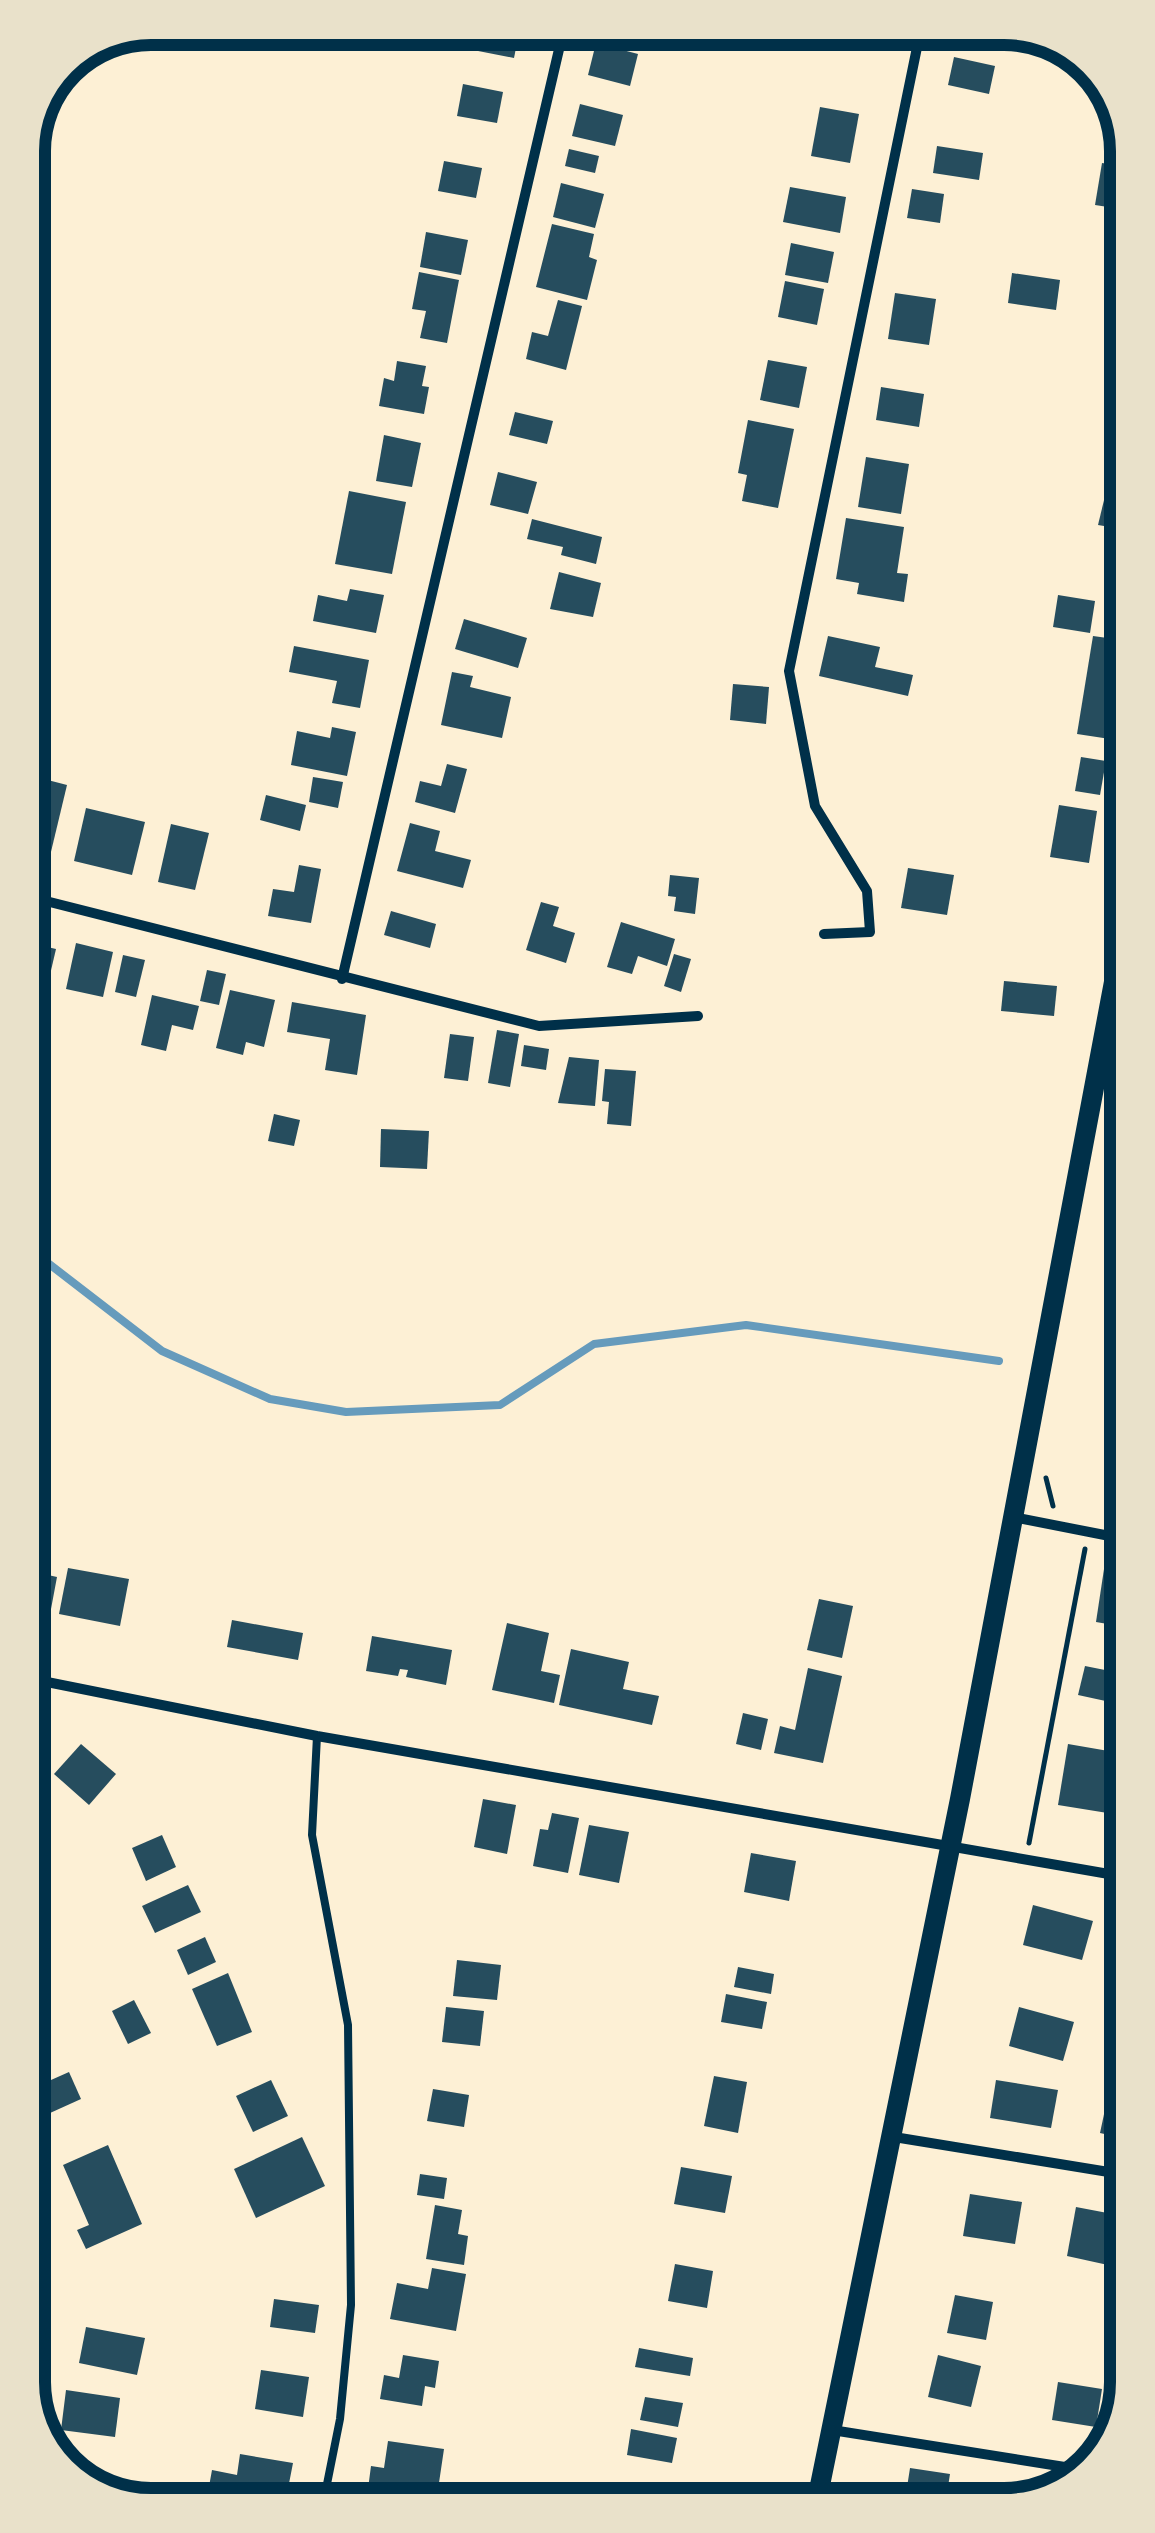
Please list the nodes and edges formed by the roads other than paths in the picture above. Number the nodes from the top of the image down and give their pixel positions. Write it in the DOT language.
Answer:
graph roads {
  1 [pos="560,45"];
  2 [pos="918,45"];
  3 [pos="45,901"];
  4 [pos="824,934"];
  5 [pos="342,980"];
  6 [pos="1110,1003"];
  7 [pos="698,1016"];
  8 [pos="1013,1517"];
  9 [pos="1110,1536"];
  10 [pos="45,1682"];
  11 [pos="317,1736"];
  12 [pos="951,1845"];
  13 [pos="1110,1873"];
  14 [pos="894,2137"];
  15 [pos="1110,2173"];
  16 [pos="832,2430"];
  17 [pos="1067,2467"];
  18 [pos="326,2488"];
  19 [pos="820,2488"];
  1 -- 5 [label="street"];
  2 -- 4 [label="street"];
  3 -- 5 [label="street"];
  5 -- 7 [label="street"];
  6 -- 8 [label="main road"];
  8 -- 9 [label="street"];
  8 -- 12 [label="main road"];
  10 -- 11 [label="street"];
  11 -- 12 [label="street"];
  11 -- 18 [label="lane"];
  12 -- 13 [label="street"];
  12 -- 14 [label="main road"];
  14 -- 15 [label="street"];
  14 -- 16 [label="main road"];
  16 -- 17 [label="street"];
  16 -- 19 [label="main road"];
}
